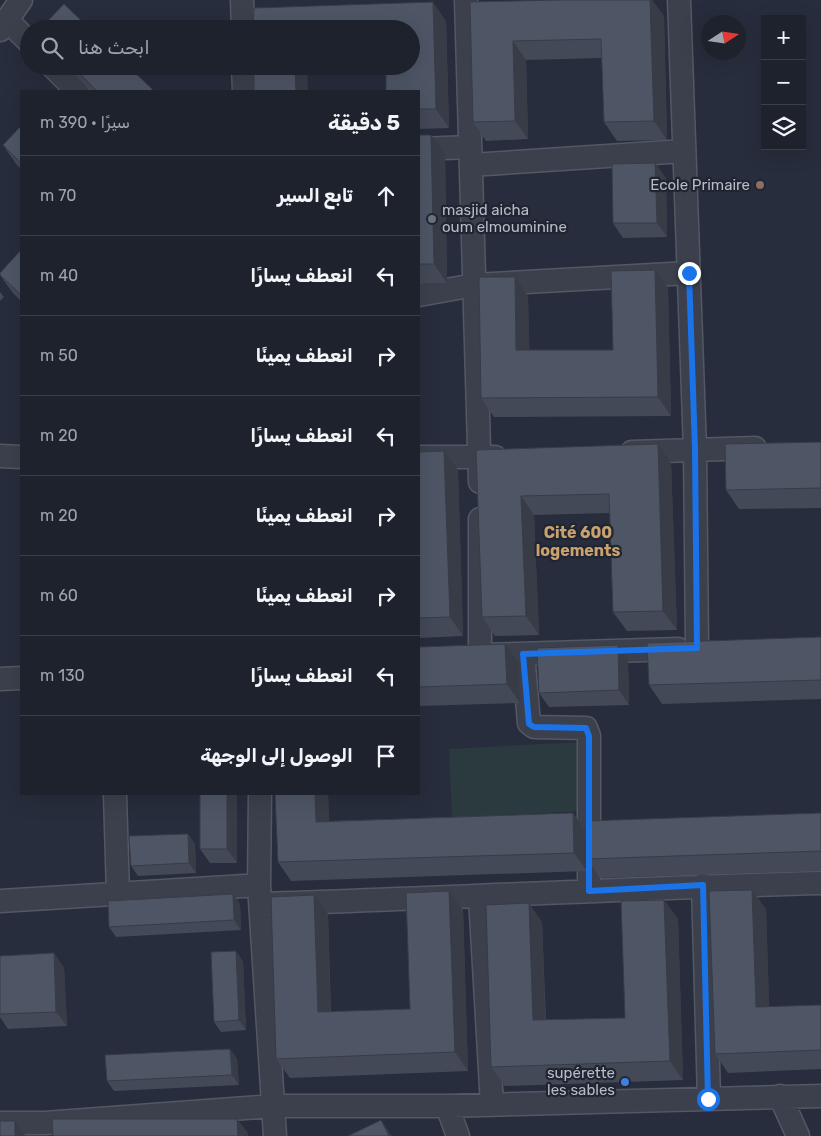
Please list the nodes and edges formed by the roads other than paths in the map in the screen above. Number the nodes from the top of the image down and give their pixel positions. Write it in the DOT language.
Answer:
graph roads {
  1 [pos="21,0"];
  2 [pos="242,0"];
  3 [pos="466,0"];
  4 [pos="679,0"];
  5 [pos="243,20"];
  6 [pos="4,25"];
  7 [pos="20,36"];
  8 [pos="61,75"];
  9 [pos="243,75"];
  10 [pos="76,90"];
  11 [pos="244,90"];
  12 [pos="420,149"];
  13 [pos="684,151"];
  14 [pos="470,156"];
  15 [pos="689,273"];
  16 [pos="474,285"];
  17 [pos="420,295"];
  18 [pos="773,447"];
  19 [pos="695,449"];
  20 [pos="607,452"];
  21 [pos="519,456"];
  22 [pos="420,457"];
  23 [pos="480,457"];
  24 [pos="523,654"];
  25 [pos="20,678"];
  26 [pos="0,679"];
  27 [pos="115,795"];
  28 [pos="260,795"];
  29 [pos="821,883"];
  30 [pos="703,885"];
  31 [pos="589,891"];
  32 [pos="118,895"];
  33 [pos="260,895"];
  34 [pos="480,897"];
  35 [pos="0,901"];
  36 [pos="780,1096"];
  37 [pos="821,1096"];
  38 [pos="708,1099"];
  39 [pos="492,1105"];
  40 [pos="272,1106"];
  41 [pos="446,1106"];
  42 [pos="0,1123"];
  43 [pos="45,1129"];
  44 [pos="275,1136"];
  45 [pos="458,1136"];
  46 [pos="798,1136"];
  1 -- 6 [label="street"];
  2 -- 5 [label="street"];
  3 -- 14 [label="street"];
  4 -- 13 [label="street"];
  6 -- 7 [label="street"];
  8 -- 10 [label="street"];
  9 -- 11 [label="street"];
  12 -- 14 [label="street"];
  13 -- 14 [label="street"];
  13 -- 15 [label="street"];
  14 -- 16 [label="street"];
  15 -- 16 [label="street"];
  15 -- 19 [label="street"];
  16 -- 17 [label="street"];
  16 -- 23 [label="street"];
  18 -- 19 [label="street"];
  19 -- 20 [label="street"];
  19 -- 24 [label="street"];
  21 -- 23 [label="street"];
  22 -- 23 [label="street"];
  23 -- 24 [label="street"];
  24 -- 31 [label="street"];
  25 -- 26 [label="street"];
  27 -- 32 [label="street"];
  28 -- 33 [label="street"];
  29 -- 30 [label="street"];
  30 -- 31 [label="street"];
  30 -- 38 [label="street"];
  31 -- 34 [label="street"];
  32 -- 33 [label="street"];
  32 -- 35 [label="street"];
  33 -- 34 [label="street"];
  33 -- 40 [label="street"];
  34 -- 39 [label="street"];
  36 -- 37 [label="street"];
  36 -- 38 [label="street"];
  36 -- 46 [label="street"];
  38 -- 39 [label="street"];
  39 -- 41 [label="street"];
  40 -- 41 [label="street"];
  40 -- 43 [label="street"];
  40 -- 44 [label="street"];
  41 -- 45 [label="street"];
  42 -- 43 [label="street"];
}
